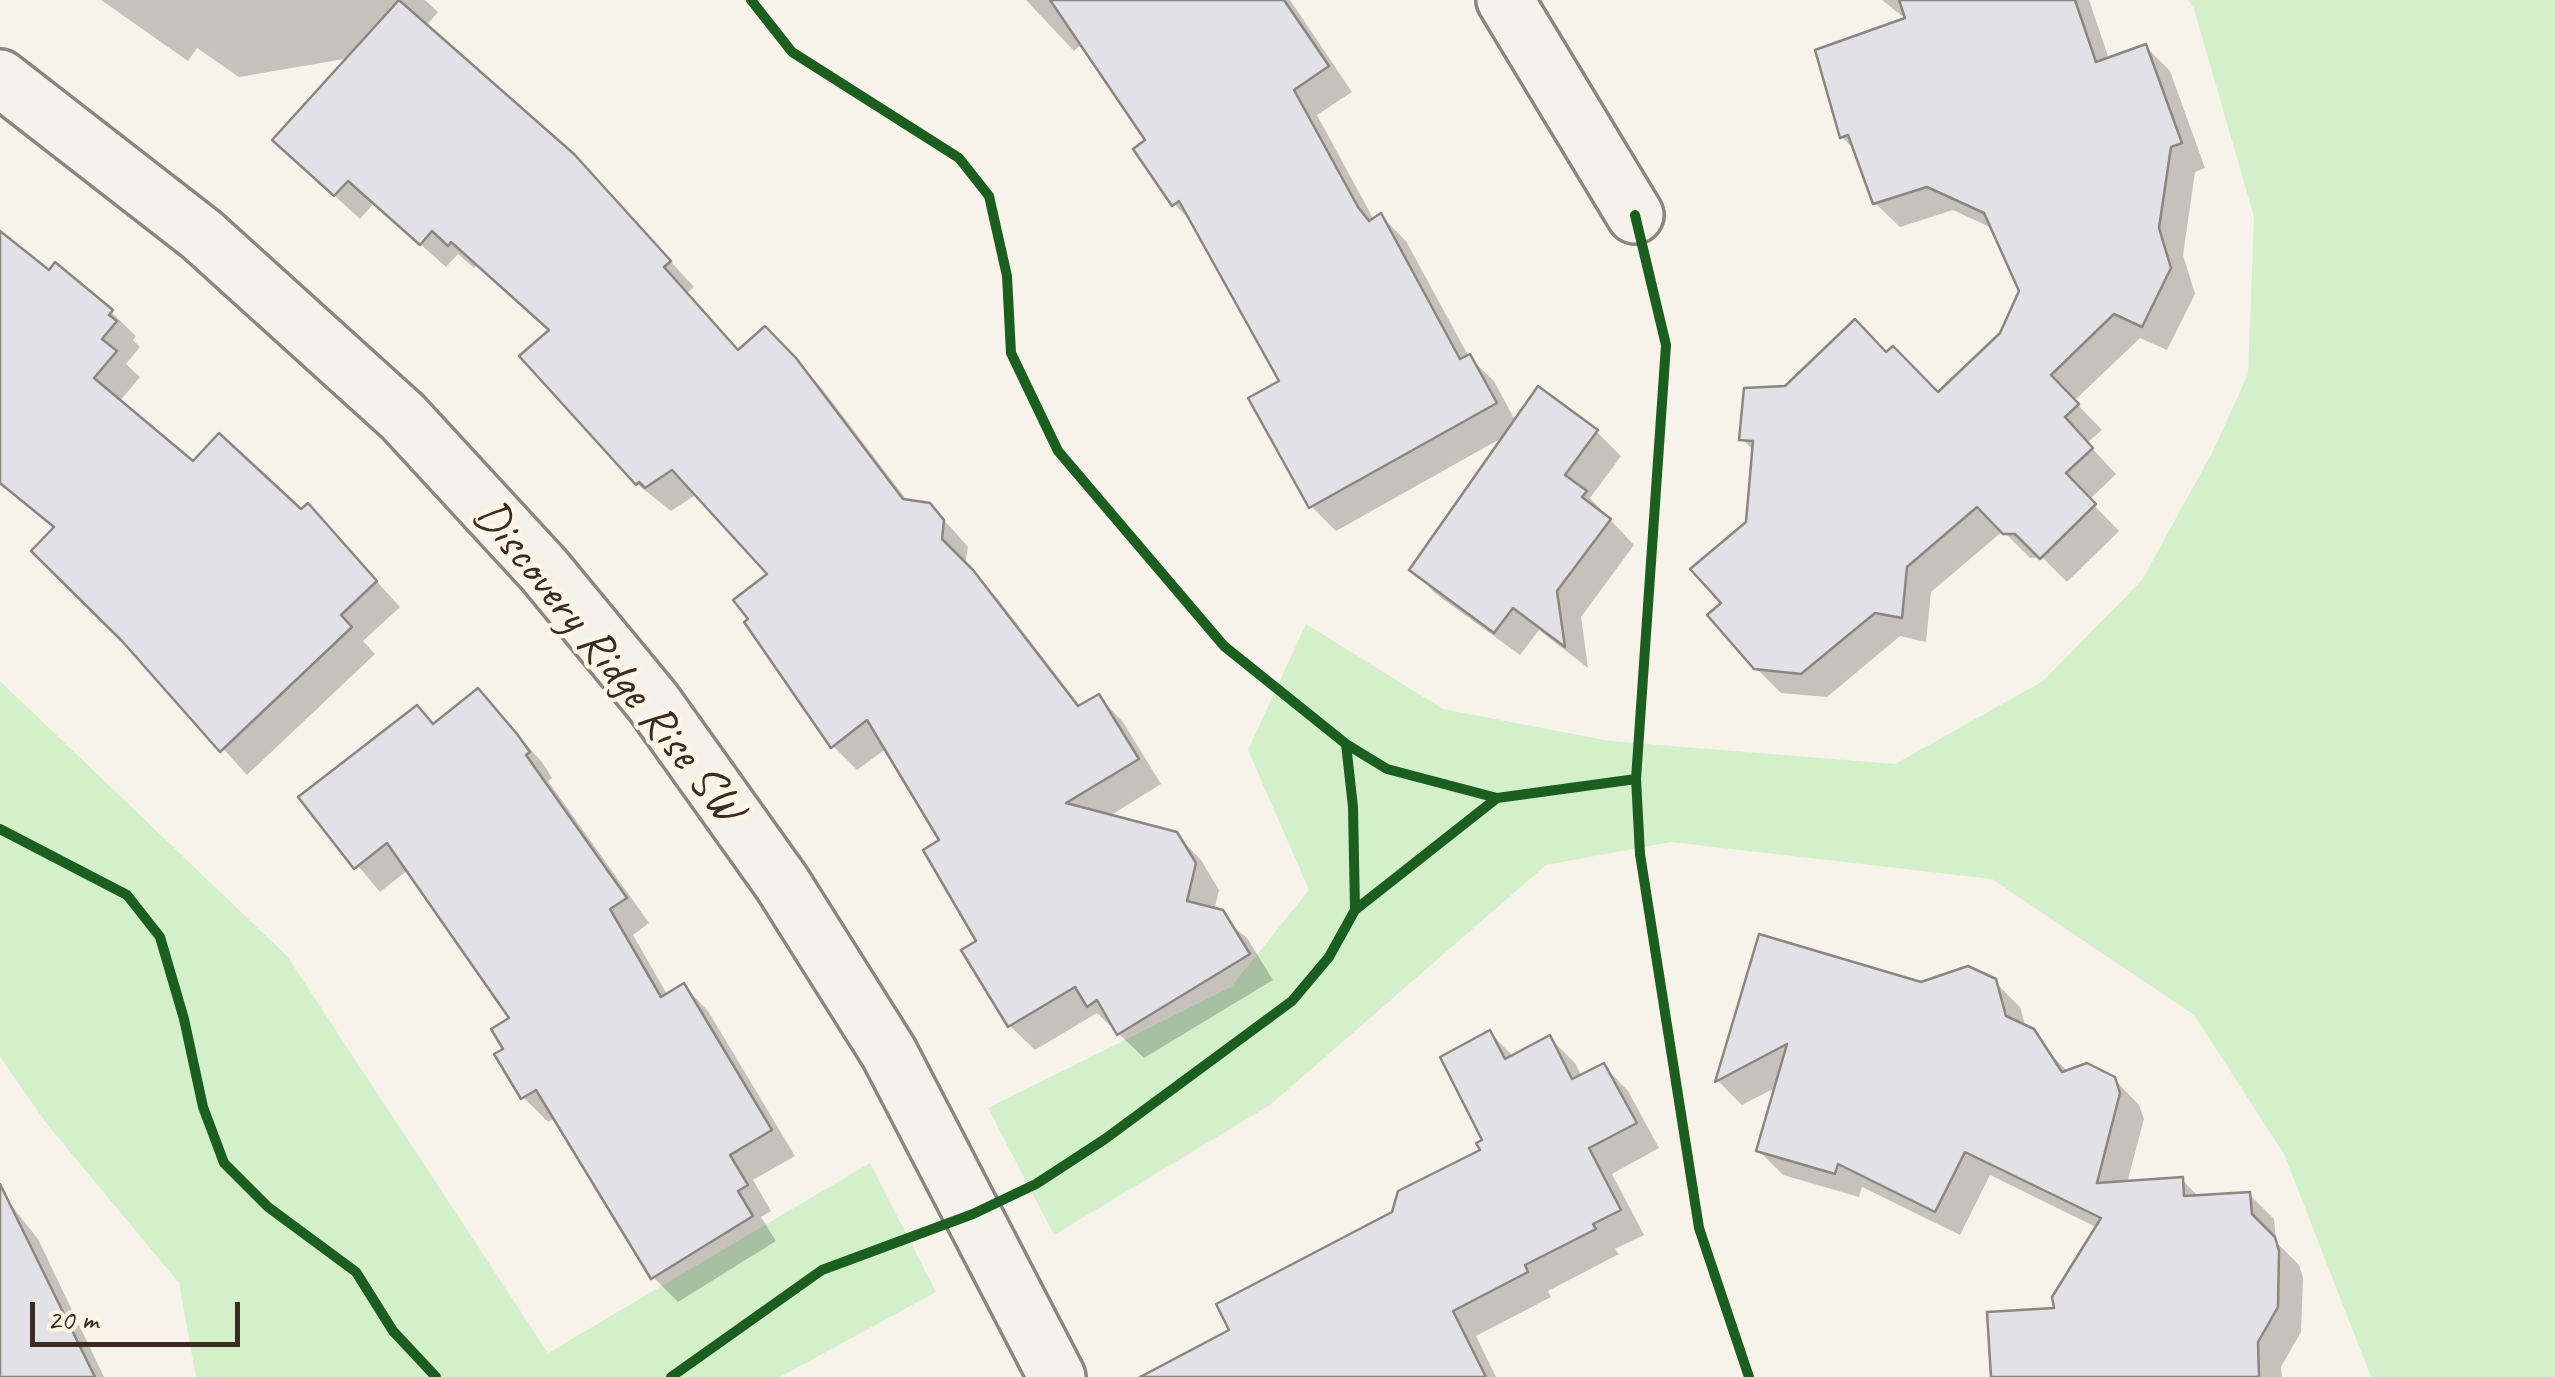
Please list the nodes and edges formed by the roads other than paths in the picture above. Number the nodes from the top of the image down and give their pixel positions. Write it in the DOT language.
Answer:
graph roads {
  1 [pos="1505,0"];
  2 [pos="0,78"];
  3 [pos="1635,215"];
  4 [pos="1057,1377"];
  1 -- 3 [label="street"];
  2 -- 4 [label="street, Discovery Ridge Rise SW"];
}
